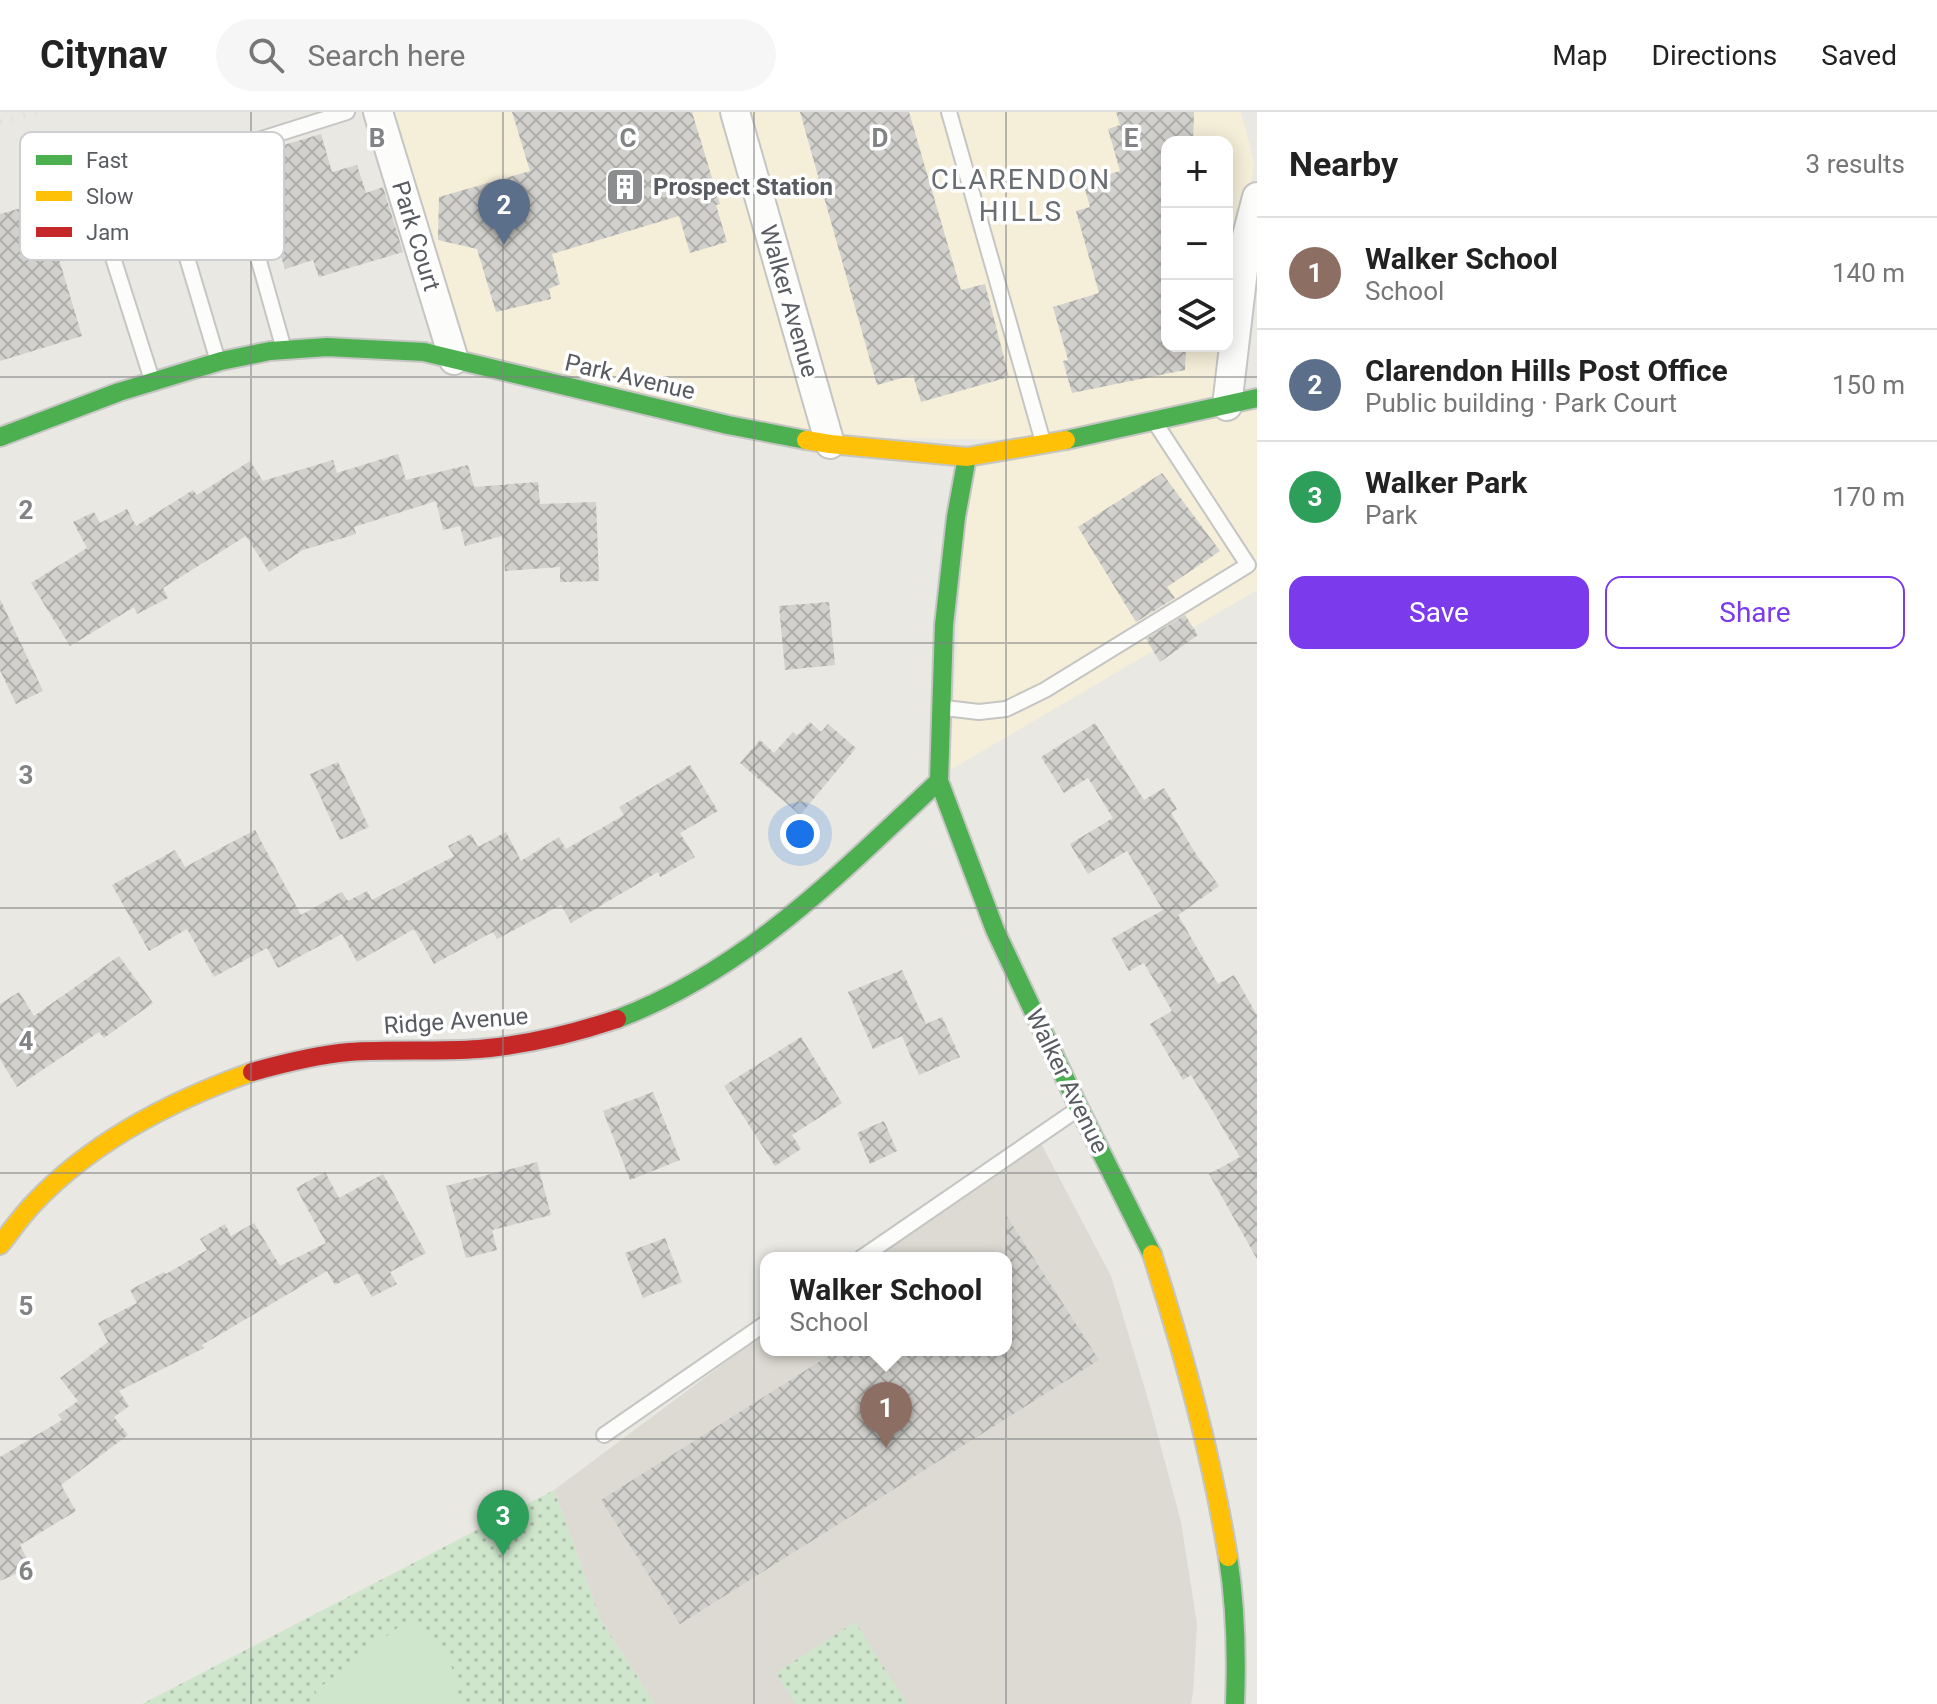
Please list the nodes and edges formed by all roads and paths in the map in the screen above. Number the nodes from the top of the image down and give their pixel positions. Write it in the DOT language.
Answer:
graph roads {
  1 [pos="347,112"];
  2 [pos="378,112"];
  3 [pos="735,112"];
  4 [pos="949,112"];
  5 [pos="284,132"];
  6 [pos="1257,197"];
  7 [pos="114,260"];
  8 [pos="188,260"];
  9 [pos="259,260"];
  10 [pos="284,350"];
  11 [pos="454,360"];
  12 [pos="219,362"];
  13 [pos="152,381"];
  14 [pos="1257,398"];
  15 [pos="1227,406"];
  16 [pos="1155,422"];
  17 [pos="0,437"];
  18 [pos="830,444"];
  19 [pos="1044,445"];
  20 [pos="967,457"];
  21 [pos="941,708"];
  22 [pos="939,781"];
  23 [pos="1079,1108"];
  24 [pos="0,1245"];
  25 [pos="870,1252"];
  26 [pos="760,1327"];
  27 [pos="604,1435"];
  28 [pos="1235,1704"];
  1 -- 5 [label="lane"];
  2 -- 11 [label="street, Park Court"];
  3 -- 18 [label="street, Walker Avenue"];
  4 -- 19 [label="lane"];
  6 -- 15 [label="street"];
  7 -- 13 [label="lane"];
  8 -- 12 [label="lane"];
  9 -- 10 [label="lane"];
  10 -- 11 [label="street, Park Avenue"];
  10 -- 12 [label="street, Park Avenue"];
  11 -- 18 [label="street, Park Avenue"];
  12 -- 13 [label="street, Park Avenue"];
  13 -- 17 [label="street, Park Avenue"];
  14 -- 15 [label="street, Park Avenue"];
  15 -- 16 [label="street, Park Avenue"];
  16 -- 19 [label="street, Park Avenue"];
  16 -- 21 [label="lane"];
  18 -- 20 [label="street, Park Avenue"];
  19 -- 20 [label="street, Park Avenue"];
  20 -- 21 [label="street, Walker Avenue"];
  21 -- 22 [label="street, Walker Avenue"];
  22 -- 23 [label="street, Walker Avenue"];
  22 -- 24 [label="street, Ridge Avenue"];
  23 -- 25 [label="lane"];
  23 -- 28 [label="street, Walker Avenue"];
  26 -- 27 [label="lane"];
}
